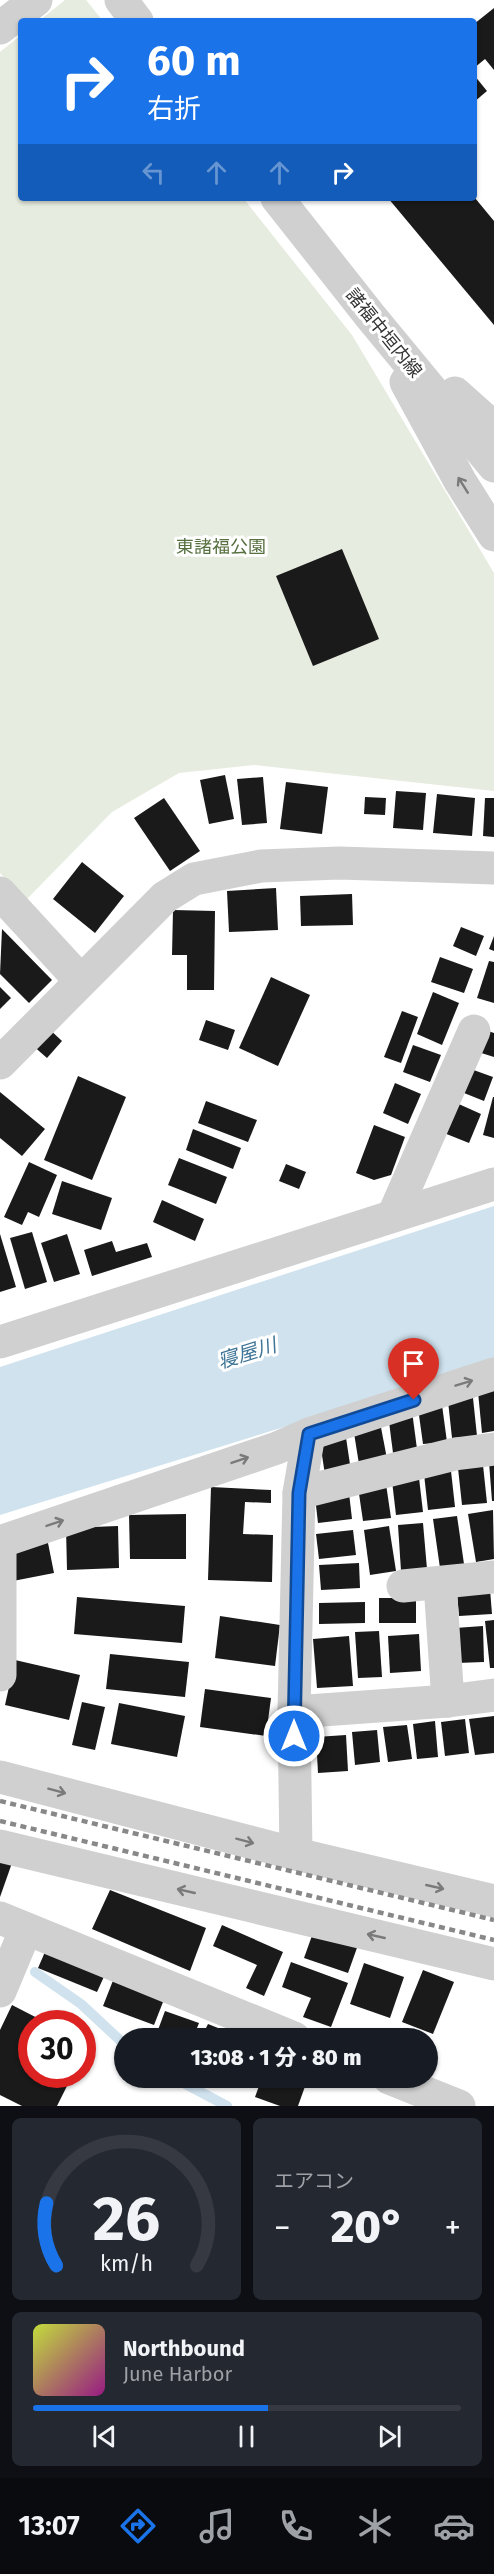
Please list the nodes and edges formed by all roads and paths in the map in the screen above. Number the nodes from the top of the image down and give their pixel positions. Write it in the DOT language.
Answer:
graph roads {
  1 [pos="36,0"];
  2 [pos="121,0"];
  3 [pos="135,18"];
  4 [pos="0,28"];
  5 [pos="279,201"];
  6 [pos="371,317"];
  7 [pos="494,428"];
  8 [pos="494,466"];
  9 [pos="494,535"];
  10 [pos="494,868"];
  11 [pos="0,893"];
  12 [pos="80,980"];
  13 [pos="474,1031"];
  14 [pos="0,1063"];
  15 [pos="494,1184"];
  16 [pos="393,1216"];
  17 [pos="0,1342"];
  18 [pos="494,1374"];
  19 [pos="309,1434"];
  20 [pos="494,1449"];
  21 [pos="299,1493"];
  22 [pos="0,1542"];
  23 [pos="494,1577"];
  24 [pos="440,1584"];
  25 [pos="403,1586"];
  26 [pos="0,1675"];
  27 [pos="494,1695"];
  28 [pos="448,1701"];
  29 [pos="294,1712"];
  30 [pos="0,1777"];
  31 [pos="0,1846"];
  32 [pos="296,1854"];
  33 [pos="494,1901"];
  34 [pos="13,1924"];
  35 [pos="494,1964"];
  36 [pos="0,1991"];
  37 [pos="269,2028"];
  38 [pos="414,2088"];
  39 [pos="459,2106"];
  1 -- 4 [label="street"];
  2 -- 3 [label="street"];
  5 -- 6 [label="street, 諸福中垣内線"];
  6 -- 7 [label="street"];
  6 -- 8 [label="street, 諸福中垣内線"];
  9 -- 6 [label="street, one-way"];
  10 -- 12 [label="street"];
  11 -- 12 [label="street"];
  12 -- 14 [label="street"];
  13 -- 16 [label="street"];
  15 -- 16 [label="street"];
  16 -- 17 [label="street"];
  19 -- 18 [label="street, one-way"];
  19 -- 21 [label="street"];
  22 -- 19 [label="street, one-way"];
  20 -- 21 [label="street"];
  21 -- 29 [label="street"];
  22 -- 26 [label="street"];
  23 -- 24 [label="street"];
  24 -- 25 [label="street"];
  24 -- 28 [label="street"];
  27 -- 28 [label="street"];
  28 -- 29 [label="street"];
  29 -- 32 [label="street"];
  30 -- 32 [label="street, one-way"];
  35 -- 31 [label="street, one-way"];
  32 -- 33 [label="street, one-way"];
  34 -- 36 [label="street"];
  34 -- 37 [label="street"];
  38 -- 39 [label="street"];
}
